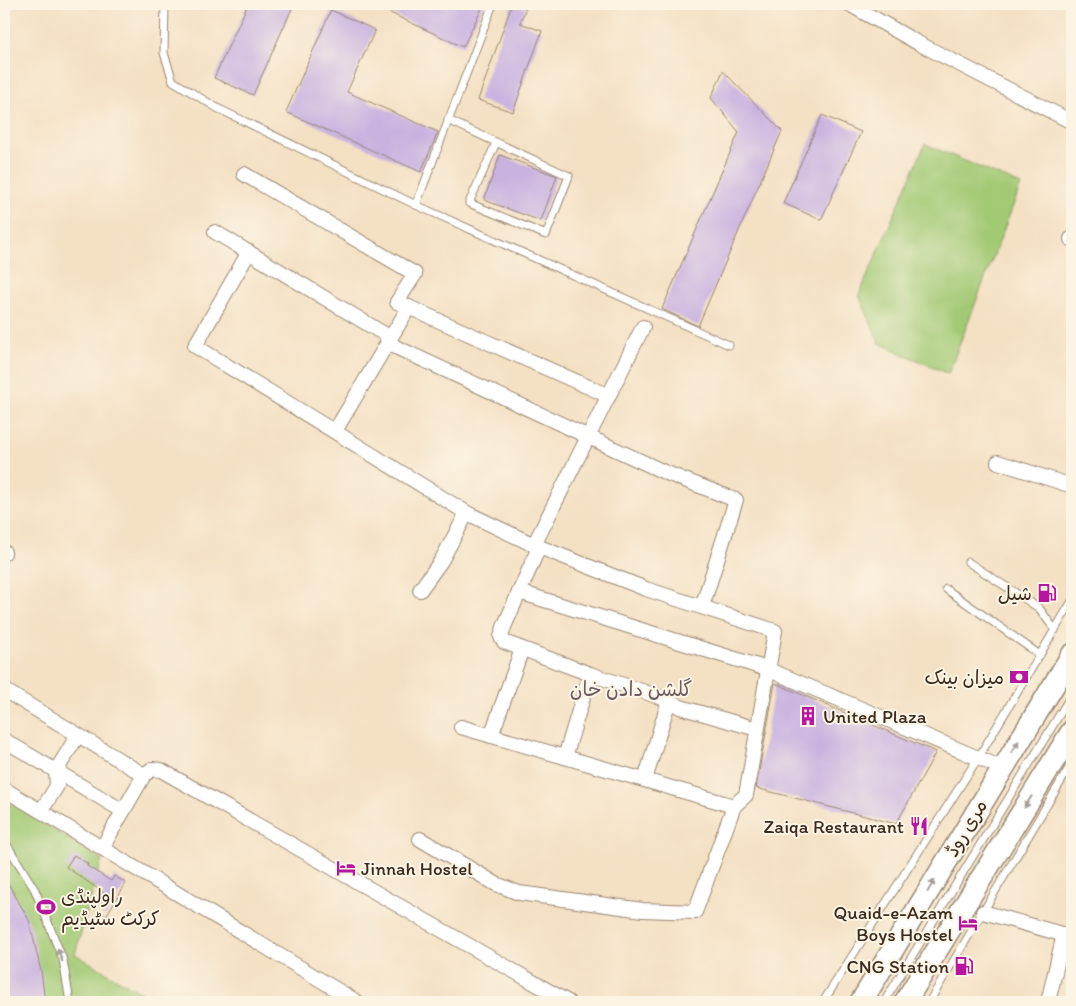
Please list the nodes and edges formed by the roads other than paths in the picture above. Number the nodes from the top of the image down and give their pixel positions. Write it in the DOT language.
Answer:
graph roads {
  1 [pos="165,4"];
  2 [pos="493,4"];
  3 [pos="848,4"];
  4 [pos="448,120"];
  5 [pos="1072,122"];
  6 [pos="496,143"];
  7 [pos="244,174"];
  8 [pos="416,205"];
  9 [pos="215,232"];
  10 [pos="249,252"];
  11 [pos="409,307"];
  12 [pos="644,327"];
  13 [pos="389,341"];
  14 [pos="729,345"];
  15 [pos="609,396"];
  16 [pos="335,432"];
  17 [pos="590,436"];
  18 [pos="998,462"];
  19 [pos="1072,486"];
  20 [pos="467,513"];
  21 [pos="537,546"];
  22 [pos="968,562"];
  23 [pos="946,589"];
  24 [pos="420,590"];
  25 [pos="519,592"];
  26 [pos="1072,601"];
  27 [pos="702,607"];
  28 [pos="1055,630"];
  29 [pos="522,649"];
  30 [pos="1072,655"];
  31 [pos="1040,656"];
  32 [pos="766,669"];
  33 [pos="590,674"];
  34 [pos="4,690"];
  35 [pos="1072,694"];
  36 [pos="670,700"];
  37 [pos="461,727"];
  38 [pos="757,729"];
  39 [pos="1072,731"];
  40 [pos="78,735"];
  41 [pos="491,736"];
  42 [pos="4,740"];
  43 [pos="565,757"];
  44 [pos="978,758"];
  45 [pos="1072,763"];
  46 [pos="1002,768"];
  47 [pos="56,772"];
  48 [pos="144,774"];
  49 [pos="645,780"];
  50 [pos="4,789"];
  51 [pos="734,806"];
  52 [pos="41,811"];
  53 [pos="123,811"];
  54 [pos="420,839"];
  55 [pos="4,840"];
  56 [pos="102,848"];
  57 [pos="983,912"];
  58 [pos="1068,935"];
  59 [pos="70,1002"];
  60 [pos="357,1002"];
  61 [pos="568,1002"];
  62 [pos="822,1002"];
  63 [pos="861,1002"];
  64 [pos="884,1002"];
  65 [pos="905,1002"];
  66 [pos="929,1002"];
  67 [pos="1048,1002"];
  1 -- 8 [label="lane"];
  2 -- 4 [label="lane"];
  3 -- 5 [label="street"];
  4 -- 6 [label="lane"];
  4 -- 8 [label="lane"];
  6 -- 6 [label="lane"];
  7 -- 11 [label="street"];
  8 -- 14 [label="lane"];
  9 -- 10 [label="street"];
  10 -- 13 [label="street"];
  10 -- 16 [label="street"];
  11 -- 13 [label="street"];
  11 -- 15 [label="street"];
  12 -- 15 [label="street"];
  13 -- 16 [label="street"];
  13 -- 17 [label="street"];
  15 -- 17 [label="street"];
  16 -- 20 [label="street"];
  17 -- 21 [label="street"];
  17 -- 27 [label="street"];
  18 -- 19 [label="street"];
  20 -- 21 [label="street"];
  20 -- 24 [label="street"];
  21 -- 25 [label="street"];
  21 -- 27 [label="street"];
  22 -- 28 [label="lane"];
  23 -- 31 [label="lane"];
  25 -- 29 [label="street"];
  25 -- 32 [label="street"];
  26 -- 28 [label="lane"];
  27 -- 32 [label="street"];
  28 -- 31 [label="lane"];
  29 -- 33 [label="street"];
  29 -- 41 [label="street"];
  46 -- 30 [label="main road, مری روڈ, one-way"];
  31 -- 44 [label="lane"];
  32 -- 38 [label="street"];
  32 -- 44 [label="street"];
  33 -- 36 [label="street"];
  33 -- 43 [label="street"];
  34 -- 40 [label="street"];
  35 -- 64 [label="lane"];
  36 -- 38 [label="street"];
  36 -- 49 [label="street"];
  37 -- 41 [label="street"];
  38 -- 51 [label="street"];
  39 -- 65 [label="main road, مری روڈ, one-way"];
  40 -- 47 [label="street"];
  40 -- 48 [label="street"];
  41 -- 43 [label="street"];
  42 -- 47 [label="street"];
  43 -- 49 [label="street"];
  44 -- 46 [label="street"];
  44 -- 62 [label="lane"];
  45 -- 57 [label="lane"];
  63 -- 46 [label="main road, مری روڈ, one-way"];
  47 -- 52 [label="street"];
  47 -- 53 [label="street"];
  48 -- 53 [label="street"];
  48 -- 61 [label="street"];
  49 -- 51 [label="street"];
  50 -- 52 [label="street"];
  51 -- 54 [label="street"];
  52 -- 56 [label="street"];
  53 -- 56 [label="street"];
  59 -- 55 [label="lane, one-way"];
  56 -- 60 [label="street"];
  57 -- 58 [label="street"];
  57 -- 66 [label="lane"];
  58 -- 67 [label="street"];
}
